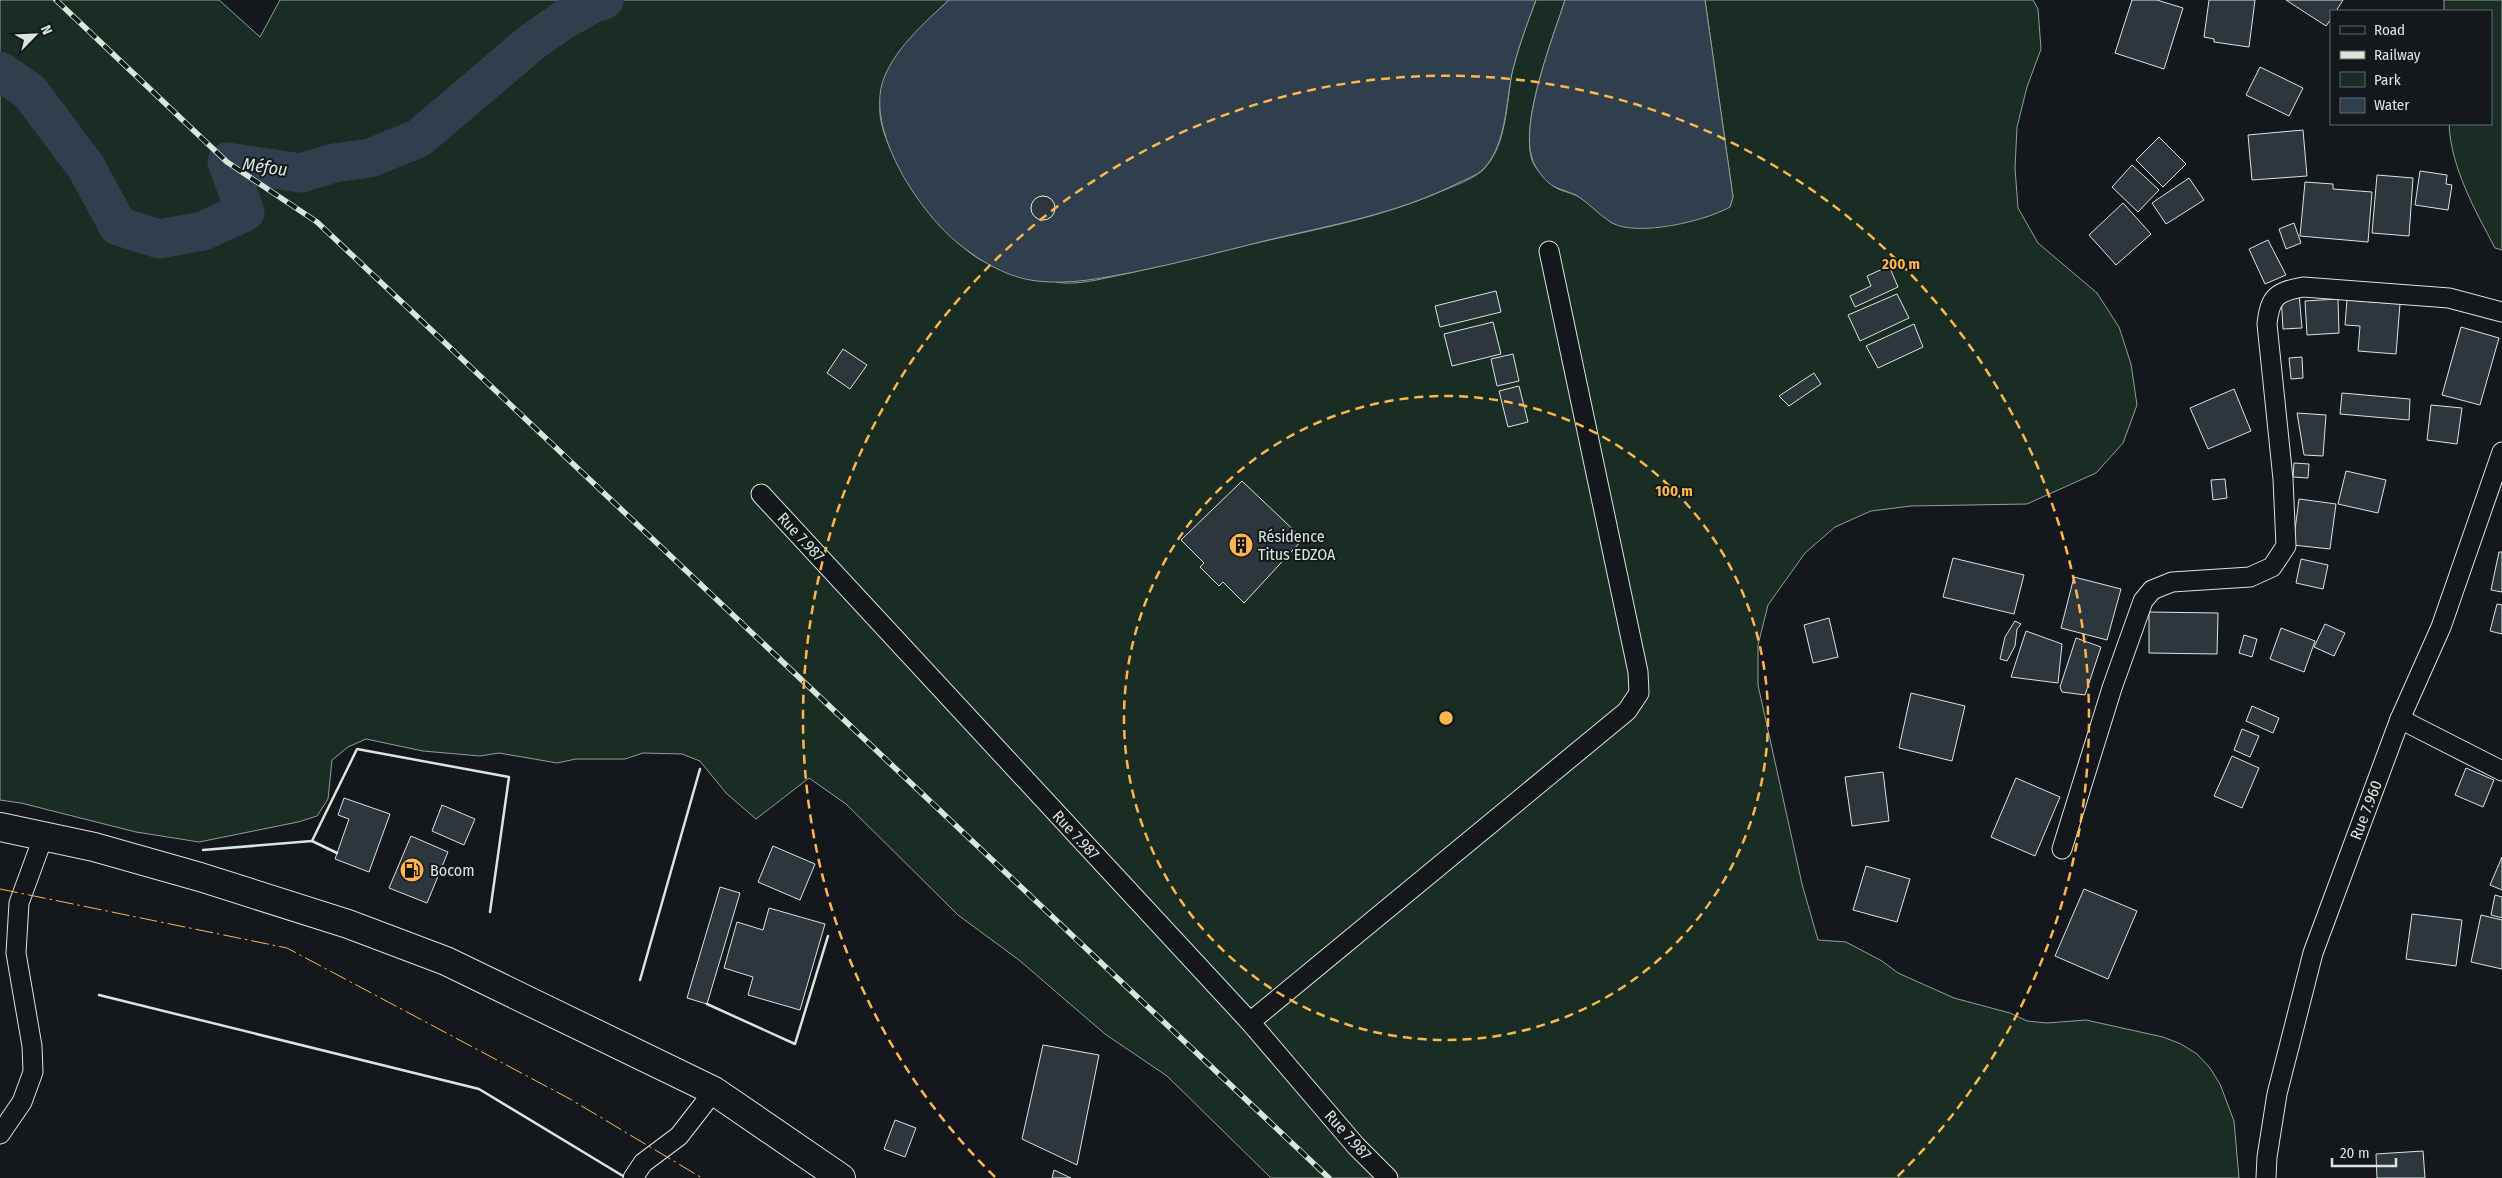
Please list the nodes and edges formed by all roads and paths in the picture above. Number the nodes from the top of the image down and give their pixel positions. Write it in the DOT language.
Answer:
graph roads {
  1 [pos="1549,251"];
  2 [pos="2502,312"];
  3 [pos="2502,452"];
  4 [pos="761,494"];
  5 [pos="2400,719"];
  6 [pos="2502,771"];
  7 [pos="0,827"];
  8 [pos="44,835"];
  9 [pos="2062,849"];
  10 [pos="1250,1022"];
  11 [pos="714,1091"];
  12 [pos="0,1134"];
  13 [pos="633,1178"];
  14 [pos="841,1178"];
  15 [pos="1388,1178"];
  16 [pos="2266,1178"];
  1 -- 10 [label="street"];
  2 -- 9 [label="street"];
  3 -- 5 [label="street, Rue 7.960"];
  4 -- 10 [label="street, Rue 7.987"];
  5 -- 6 [label="street"];
  5 -- 16 [label="street, Rue 7.960"];
  7 -- 8 [label="highway"];
  8 -- 11 [label="highway"];
  8 -- 12 [label="street"];
  10 -- 15 [label="street, Rue 7.987"];
  11 -- 13 [label="street"];
  11 -- 14 [label="highway"];
}
